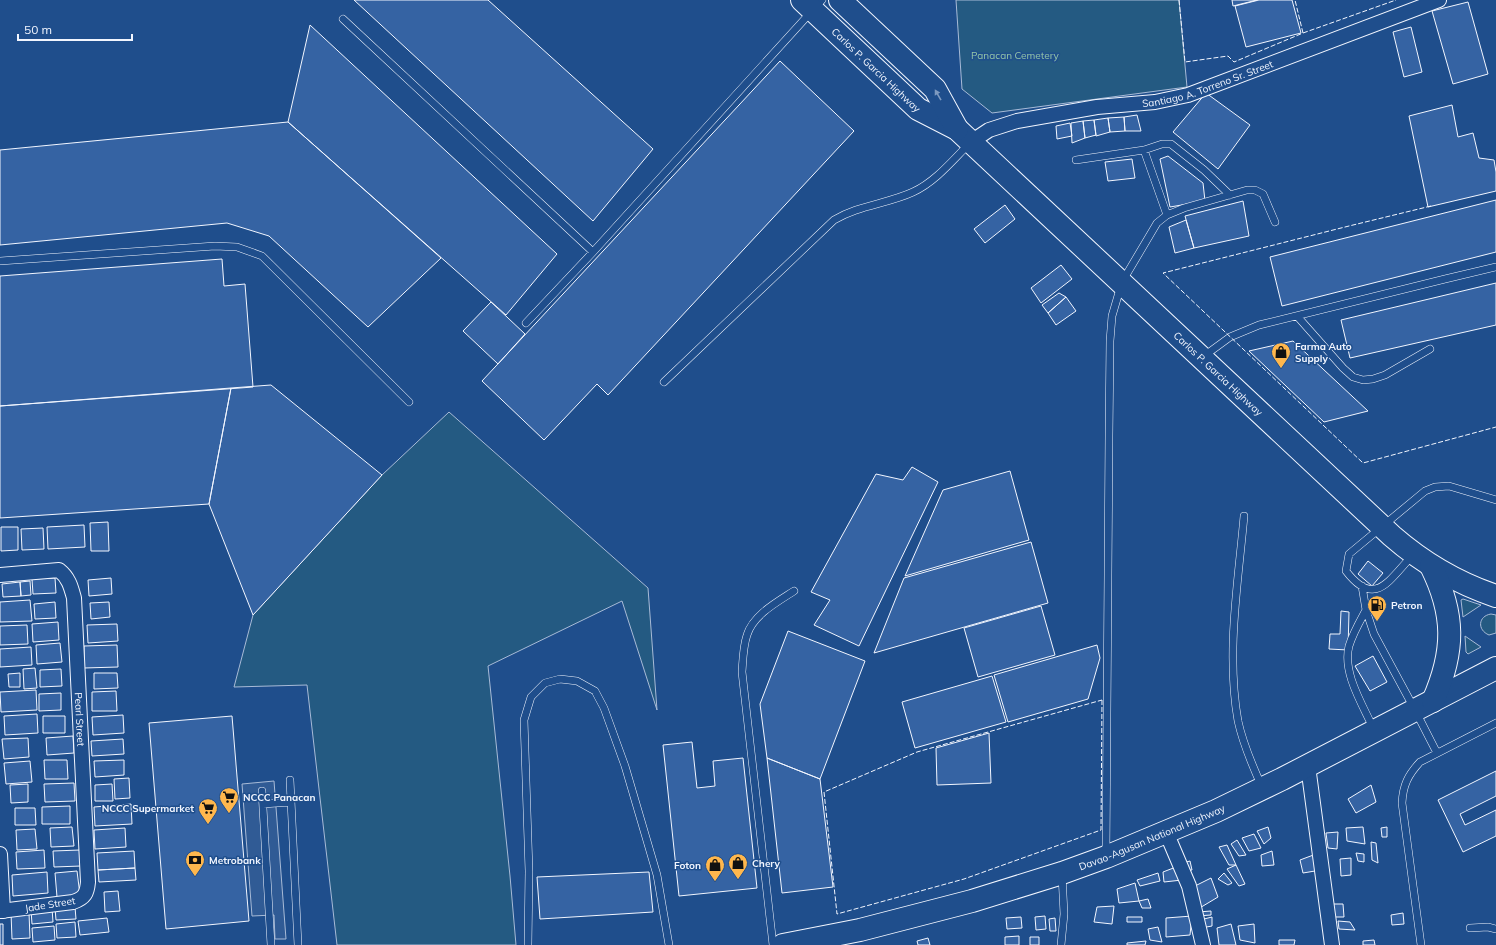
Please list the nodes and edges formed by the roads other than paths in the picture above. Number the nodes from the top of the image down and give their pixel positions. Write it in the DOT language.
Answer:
graph roads {
  1 [pos="840,0"];
  2 [pos="1439,0"];
  3 [pos="812,3"];
  4 [pos="343,19"];
  5 [pos="964,136"];
  6 [pos="1144,150"];
  7 [pos="1076,160"];
  8 [pos="1230,195"];
  9 [pos="1167,215"];
  10 [pos="1274,222"];
  11 [pos="593,252"];
  12 [pos="0,261"];
  13 [pos="1496,267"];
  14 [pos="1122,282"];
  15 [pos="1297,316"];
  16 [pos="526,323"];
  17 [pos="1430,349"];
  18 [pos="1202,357"];
  19 [pos="664,382"];
  20 [pos="409,402"];
  21 [pos="1496,500"];
  22 [pos="1244,516"];
  23 [pos="1382,528"];
  24 [pos="1422,560"];
  25 [pos="0,574"];
  26 [pos="1362,586"];
  27 [pos="794,591"];
  28 [pos="1496,596"];
  29 [pos="1366,610"];
  30 [pos="1496,668"];
  31 [pos="1424,705"];
  32 [pos="1496,723"];
  33 [pos="1375,731"];
  34 [pos="1437,753"];
  35 [pos="1308,766"];
  36 [pos="290,780"];
  37 [pos="1262,789"];
  38 [pos="262,791"];
  39 [pos="291,802"];
  40 [pos="263,804"];
  41 [pos="1166,832"];
  42 [pos="0,854"];
  43 [pos="1106,857"];
  44 [pos="1062,873"];
  45 [pos="88,882"];
  46 [pos="2,911"];
  47 [pos="1470,928"];
  48 [pos="1496,929"];
  49 [pos="271,945"];
  50 [pos="298,945"];
  51 [pos="528,945"];
  52 [pos="669,945"];
  53 [pos="773,945"];
  54 [pos="783,945"];
  55 [pos="1061,945"];
  56 [pos="1203,945"];
  57 [pos="1332,945"];
  58 [pos="1421,945"];
  5 -- 1 [label="main road, Carlos P. Garcia Highway, one-way"];
  2 -- 5 [label="street, Santiago A. Torreno Sr. Street"];
  3 -- 5 [label="main road, Carlos P. Garcia Highway"];
  3 -- 11 [label="lane"];
  4 -- 11 [label="lane"];
  5 -- 14 [label="main road, Carlos P. Garcia Highway"];
  5 -- 19 [label="lane"];
  6 -- 7 [label="lane"];
  6 -- 8 [label="lane"];
  6 -- 9 [label="lane"];
  8 -- 9 [label="lane"];
  8 -- 10 [label="lane"];
  9 -- 14 [label="lane"];
  11 -- 16 [label="lane"];
  12 -- 20 [label="lane"];
  13 -- 15 [label="lane"];
  14 -- 18 [label="main road, Carlos P. Garcia Highway"];
  14 -- 43 [label="lane"];
  15 -- 17 [label="lane"];
  15 -- 18 [label="lane"];
  18 -- 23 [label="main road, Carlos P. Garcia Highway"];
  21 -- 23 [label="lane"];
  22 -- 37 [label="lane"];
  23 -- 24 [label="main road, Carlos P. Garcia Highway"];
  23 -- 26 [label="lane"];
  24 -- 26 [label="lane"];
  24 -- 28 [label="main road, Carlos P. Garcia Highway"];
  24 -- 31 [label="main road"];
  25 -- 45 [label="street, Pearl Street"];
  26 -- 29 [label="lane"];
  27 -- 53 [label="lane"];
  29 -- 31 [label="lane"];
  29 -- 33 [label="lane"];
  30 -- 31 [label="main road, Davao-Agusan National Highway"];
  31 -- 33 [label="main road, Davao-Agusan National Highway"];
  31 -- 34 [label="lane"];
  32 -- 34 [label="lane"];
  33 -- 35 [label="main road, Davao-Agusan National Highway"];
  34 -- 58 [label="lane"];
  35 -- 37 [label="main road, Davao-Agusan National Highway"];
  35 -- 57 [label="street"];
  36 -- 39 [label="lane"];
  37 -- 41 [label="main road, Davao-Agusan National Highway"];
  38 -- 40 [label="lane"];
  39 -- 40 [label="lane"];
  39 -- 50 [label="lane"];
  40 -- 49 [label="lane"];
  41 -- 43 [label="main road, Davao-Agusan National Highway"];
  41 -- 56 [label="street"];
  42 -- 46 [label="street"];
  43 -- 44 [label="main road, Davao-Agusan National Highway"];
  44 -- 54 [label="main road, Davao-Agusan National Highway"];
  44 -- 55 [label="lane"];
  45 -- 46 [label="street, Jade Street"];
  47 -- 48 [label="lane"];
  51 -- 52 [label="lane"];
}
